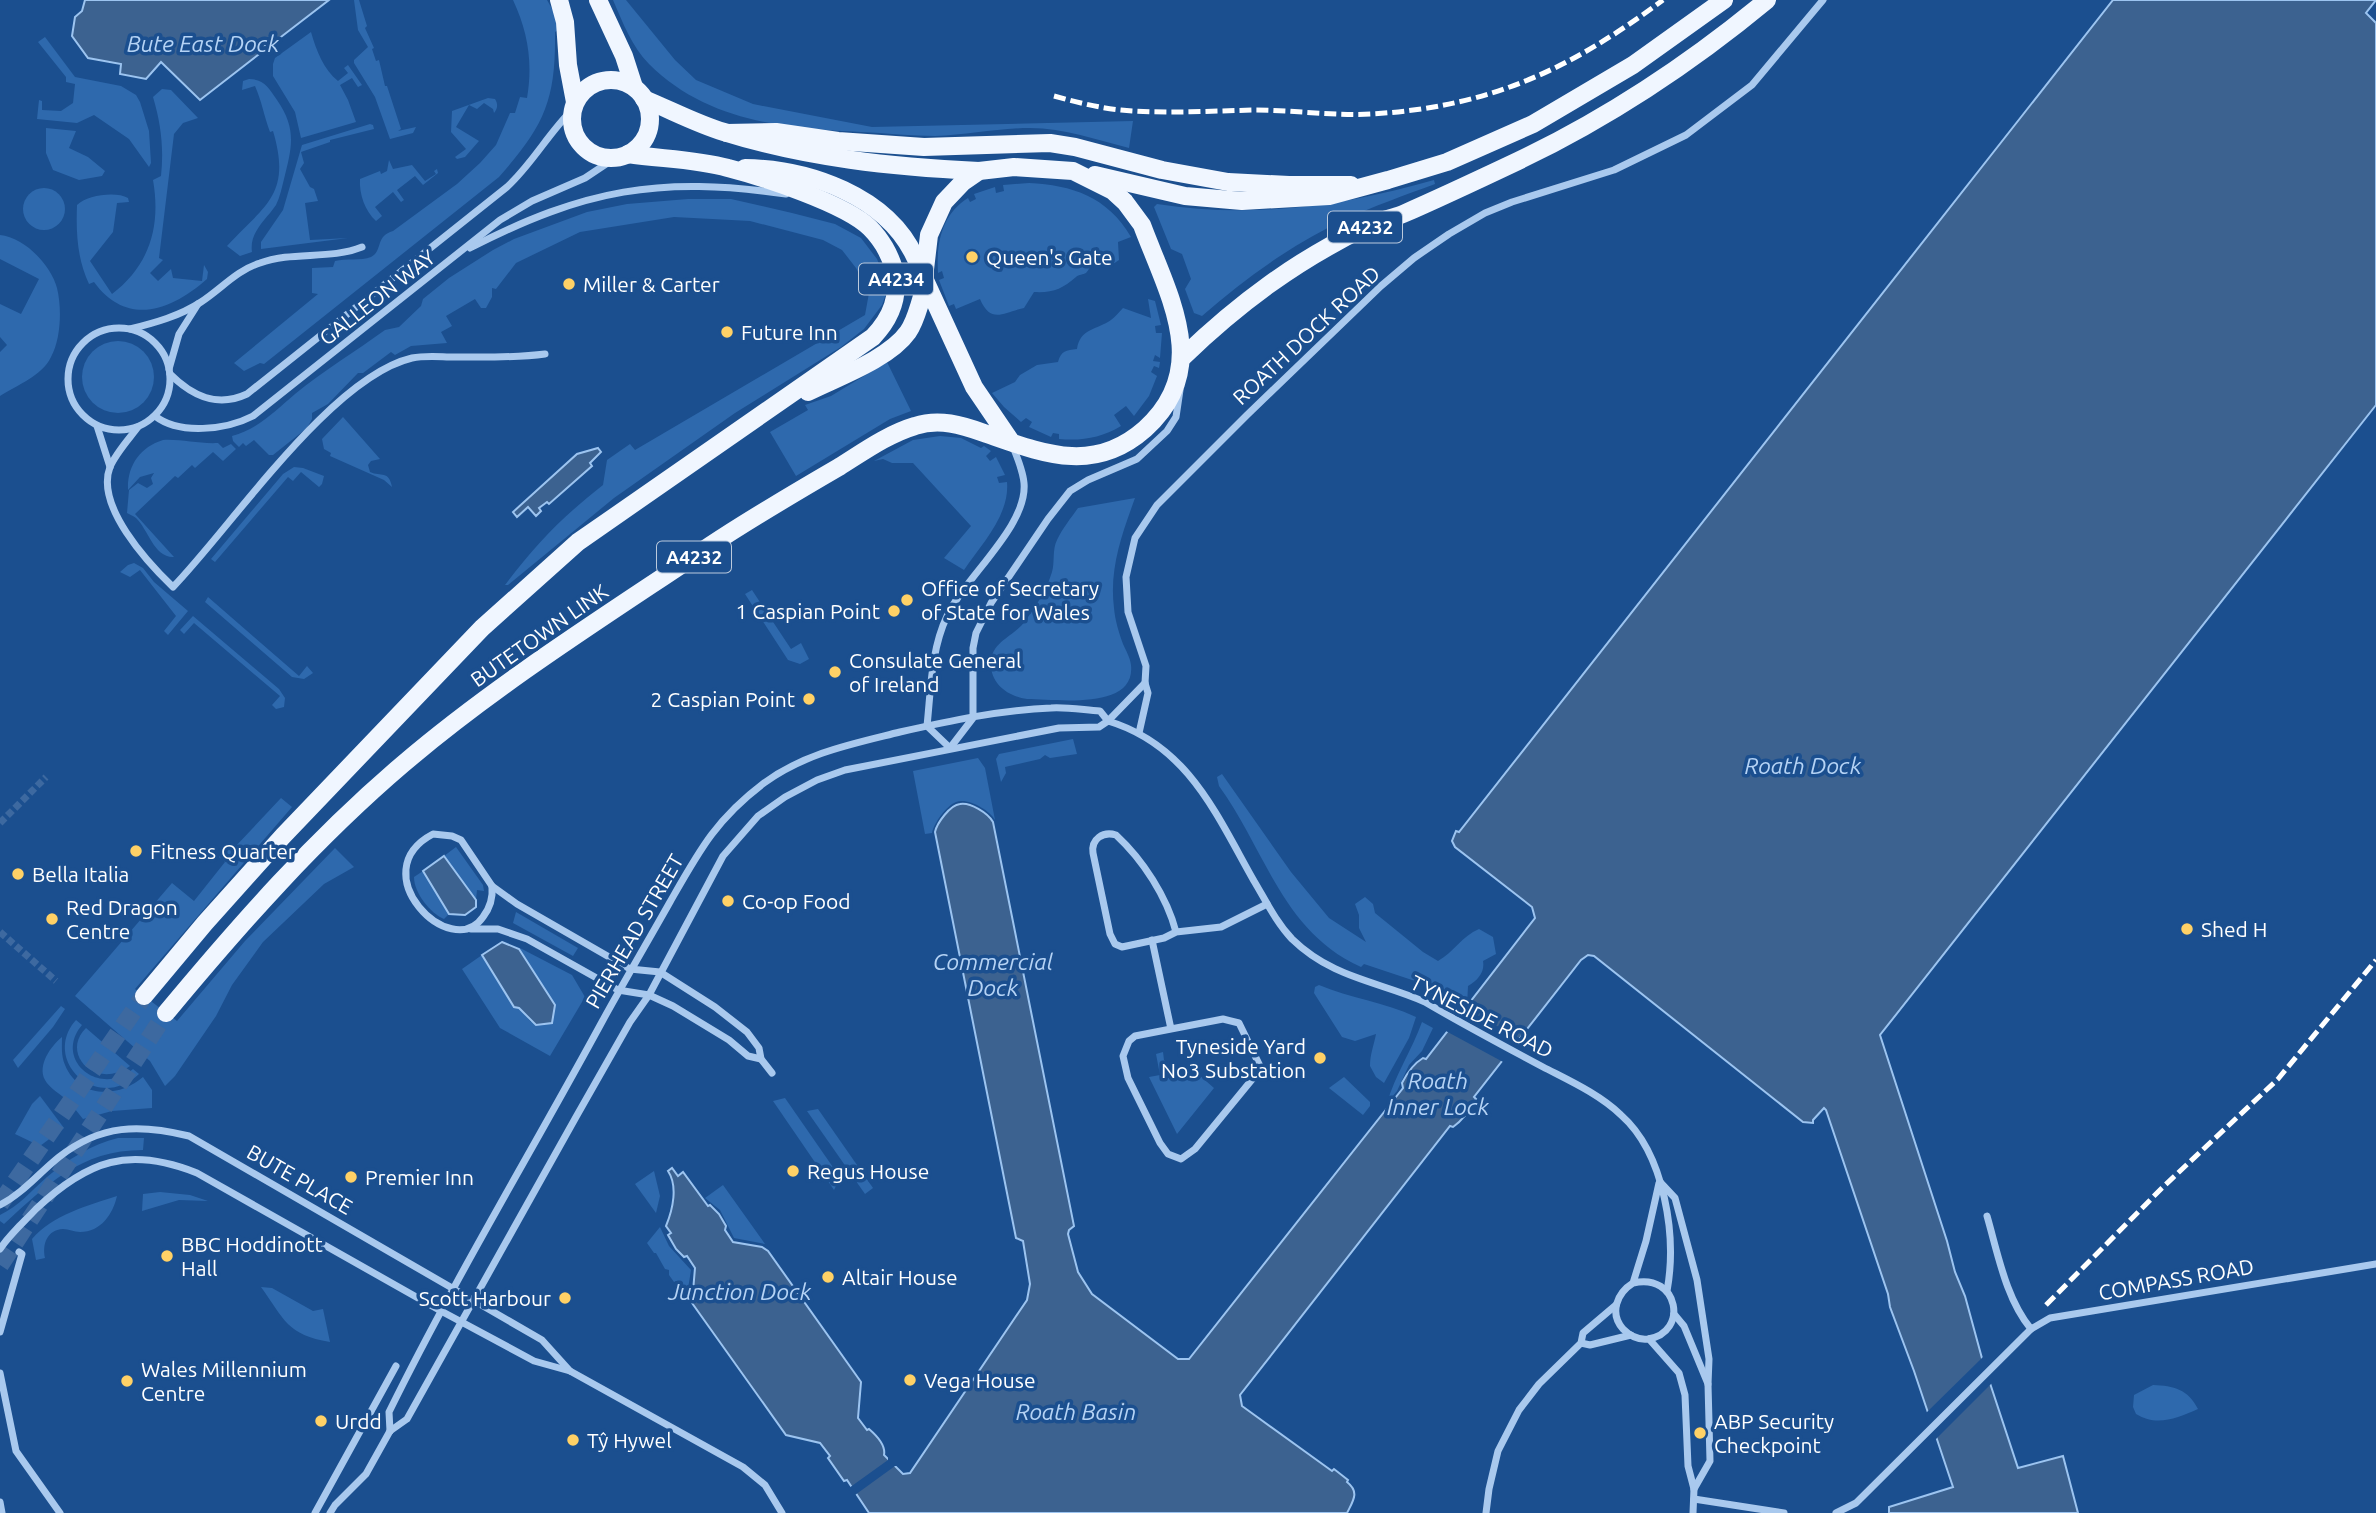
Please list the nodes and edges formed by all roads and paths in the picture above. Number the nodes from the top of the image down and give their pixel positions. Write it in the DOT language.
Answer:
graph roads {
  1 [pos="559,0"];
  2 [pos="598,0"];
  3 [pos="1724,0"];
  4 [pos="1767,0"];
  5 [pos="1823,0"];
  6 [pos="639,93"];
  7 [pos="574,106"];
  8 [pos="727,133"];
  9 [pos="622,156"];
  10 [pos="728,167"];
  11 [pos="979,171"];
  12 [pos="1073,171"];
  13 [pos="1368,185"];
  14 [pos="815,198"];
  15 [pos="362,247"];
  16 [pos="461,253"];
  17 [pos="924,278"];
  18 [pos="199,303"];
  19 [pos="129,329"];
  20 [pos="545,354"];
  21 [pos="1183,357"];
  22 [pos="169,372"];
  23 [pos="1179,375"];
  24 [pos="155,416"];
  25 [pos="751,421"];
  26 [pos="97,426"];
  27 [pos="138,427"];
  28 [pos="1012,443"];
  29 [pos="110,467"];
  30 [pos="1145,683"];
  31 [pos="973,718"];
  32 [pos="1108,721"];
  33 [pos="927,726"];
  34 [pos="1139,733"];
  35 [pos="950,748"];
  36 [pos="492,886"];
  37 [pos="1267,904"];
  38 [pos="471,929"];
  39 [pos="1177,932"];
  40 [pos="1152,940"];
  41 [pos="630,969"];
  42 [pos="660,972"];
  43 [pos="618,990"];
  44 [pos="649,995"];
  45 [pos="144,996"];
  46 [pos="166,1013"];
  47 [pos="1171,1029"];
  48 [pos="761,1059"];
  49 [pos="772,1073"];
  50 [pos="1659,1182"];
  51 [pos="0,1205"];
  52 [pos="1987,1216"];
  53 [pos="0,1249"];
  54 [pos="19,1252"];
  55 [pos="2376,1264"];
  56 [pos="1633,1283"];
  57 [pos="453,1287"];
  58 [pos="1667,1291"];
  59 [pos="475,1300"];
  60 [pos="1616,1305"];
  61 [pos="440,1311"];
  62 [pos="1674,1314"];
  63 [pos="462,1322"];
  64 [pos="2031,1329"];
  65 [pos="0,1332"];
  66 [pos="1631,1335"];
  67 [pos="1649,1339"];
  68 [pos="1581,1343"];
  69 [pos="396,1366"];
  70 [pos="570,1371"];
  71 [pos="0,1373"];
  72 [pos="1709,1384"];
  73 [pos="390,1431"];
  74 [pos="1694,1489"];
  75 [pos="1694,1499"];
  76 [pos="0,1502"];
  77 [pos="2,1513"];
  78 [pos="60,1513"];
  79 [pos="316,1513"];
  80 [pos="330,1513"];
  81 [pos="782,1513"];
  82 [pos="1486,1513"];
  83 [pos="1693,1513"];
  84 [pos="1784,1513"];
  85 [pos="1836,1513"];
  1 -- 7 [label="main road, A4234"];
  2 -- 6 [label="main road"];
  3 -- 13 [label="main road, A4232"];
  4 -- 21 [label="main road, A4232"];
  5 -- 30 [label="street, ROATH DOCK ROAD"];
  6 -- 7 [label="main road"];
  6 -- 8 [label="main road"];
  6 -- 9 [label="main road"];
  7 -- 9 [label="main road, A4234"];
  7 -- 22 [label="street, GALLEON WAY"];
  8 -- 11 [label="main road"];
  8 -- 13 [label="main road, A4232"];
  9 -- 10 [label="main road, A4234"];
  9 -- 16 [label="street, GALLEON WAY"];
  10 -- 14 [label="main road, A4234"];
  10 -- 17 [label="main road, A4234"];
  11 -- 12 [label="main road"];
  11 -- 17 [label="main road"];
  12 -- 13 [label="main road, A4232"];
  12 -- 21 [label="main road"];
  14 -- 16 [label="street"];
  14 -- 25 [label="main road, A4234"];
  15 -- 18 [label="street"];
  16 -- 24 [label="street, GALLEON WAY"];
  17 -- 25 [label="main road"];
  17 -- 28 [label="main road"];
  18 -- 19 [label="street"];
  18 -- 22 [label="street"];
  19 -- 22 [label="street"];
  19 -- 26 [label="street"];
  20 -- 29 [label="street"];
  21 -- 23 [label="main road, BUTETOWN LINK"];
  22 -- 24 [label="street"];
  23 -- 28 [label="main road, BUTETOWN LINK"];
  23 -- 31 [label="street"];
  24 -- 27 [label="street"];
  25 -- 45 [label="main road, BUTETOWN LINK"];
  26 -- 27 [label="street"];
  26 -- 29 [label="street"];
  27 -- 29 [label="street"];
  28 -- 33 [label="street"];
  28 -- 46 [label="main road, BUTETOWN LINK / A4232"];
  30 -- 32 [label="street"];
  30 -- 34 [label="street, ROATH DOCK ROAD"];
  31 -- 32 [label="street, PIERHEAD STREET"];
  31 -- 33 [label="street, PIERHEAD STREET"];
  31 -- 35 [label="street"];
  32 -- 34 [label="street, TYNESIDE ROAD"];
  32 -- 35 [label="street, PIERHEAD STREET"];
  33 -- 35 [label="street"];
  33 -- 41 [label="street, PIERHEAD STREET"];
  34 -- 37 [label="street, TYNESIDE ROAD"];
  35 -- 42 [label="street, PIERHEAD STREET"];
  36 -- 38 [label="street"];
  36 -- 38 [label="street"];
  36 -- 41 [label="street"];
  37 -- 39 [label="street"];
  37 -- 50 [label="street, TYNESIDE ROAD"];
  38 -- 43 [label="street"];
  39 -- 40 [label="street"];
  39 -- 40 [label="street"];
  40 -- 47 [label="street"];
  41 -- 42 [label="street"];
  41 -- 43 [label="street, PIERHEAD STREET"];
  42 -- 44 [label="street, PIERHEAD STREET"];
  42 -- 48 [label="street"];
  43 -- 44 [label="street"];
  43 -- 57 [label="street, PIERHEAD STREET"];
  44 -- 48 [label="street"];
  44 -- 59 [label="street, PIERHEAD STREET"];
  47 -- 47 [label="street"];
  48 -- 49 [label="street"];
  50 -- 56 [label="street"];
  50 -- 58 [label="street"];
  50 -- 72 [label="street"];
  51 -- 57 [label="street, BUTE PLACE"];
  52 -- 64 [label="street"];
  53 -- 61 [label="street, BUTE PLACE"];
  54 -- 65 [label="street"];
  55 -- 64 [label="street, COMPASS ROAD"];
  56 -- 58 [label="street"];
  56 -- 60 [label="street"];
  57 -- 59 [label="street, BUTE PLACE"];
  57 -- 61 [label="street, PIERHEAD STREET"];
  58 -- 62 [label="street"];
  59 -- 63 [label="street, PIERHEAD STREET"];
  59 -- 70 [label="street, BUTE PLACE"];
  60 -- 66 [label="street"];
  60 -- 68 [label="street"];
  61 -- 63 [label="street, BUTE PLACE"];
  61 -- 73 [label="street, PIERHEAD STREET"];
  62 -- 67 [label="street"];
  62 -- 72 [label="street"];
  63 -- 70 [label="street, BUTE PLACE"];
  63 -- 73 [label="street, PIERHEAD STREET"];
  64 -- 85 [label="street, COMPASS ROAD"];
  66 -- 67 [label="street"];
  66 -- 68 [label="street"];
  67 -- 74 [label="street"];
  68 -- 82 [label="street"];
  69 -- 79 [label="street"];
  70 -- 81 [label="street, BUTE PLACE"];
  71 -- 78 [label="street"];
  72 -- 74 [label="street"];
  73 -- 80 [label="street, PIERHEAD STREET"];
  74 -- 75 [label="street"];
  75 -- 83 [label="street"];
  75 -- 84 [label="street"];
  76 -- 77 [label="street"];
}
